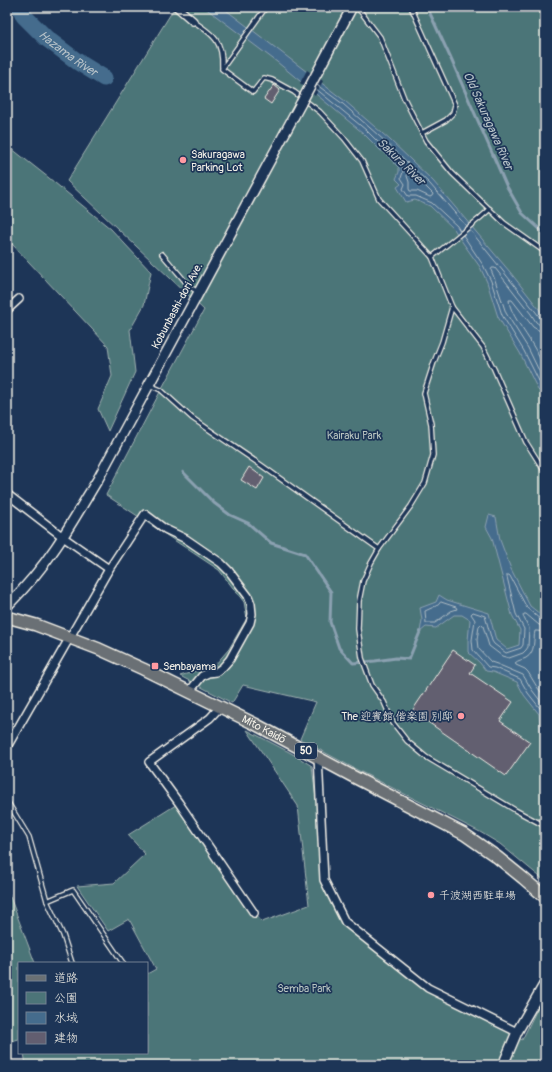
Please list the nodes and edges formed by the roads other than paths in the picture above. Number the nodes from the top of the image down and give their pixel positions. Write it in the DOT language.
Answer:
graph roads {
  1 [pos="177,7"];
  2 [pos="266,7"];
  3 [pos="354,7"];
  4 [pos="410,7"];
  5 [pos="193,21"];
  6 [pos="222,68"];
  7 [pos="422,133"];
  8 [pos="490,209"];
  9 [pos="545,252"];
  10 [pos="162,254"];
  11 [pos="432,256"];
  12 [pos="199,292"];
  13 [pos="18,299"];
  14 [pos="452,307"];
  15 [pos="7,310"];
  16 [pos="149,384"];
  17 [pos="545,472"];
  18 [pos="7,494"];
  19 [pos="63,537"];
  20 [pos="379,549"];
  21 [pos="109,569"];
  22 [pos="7,606"];
  23 [pos="7,617"];
  24 [pos="71,637"];
  25 [pos="189,692"];
  26 [pos="220,707"];
  27 [pos="7,747"];
  28 [pos="318,757"];
  29 [pos="7,801"];
  30 [pos="545,826"];
  31 [pos="545,897"];
  32 [pos="47,901"];
  33 [pos="254,913"];
  34 [pos="72,962"];
  35 [pos="122,962"];
  36 [pos="545,983"];
  37 [pos="517,1032"];
  38 [pos="503,1065"];
  1 -- 5 [label="street"];
  2 -- 6 [label="lane"];
  3 -- 7 [label="lane"];
  3 -- 12 [label="street, Kobunbashi-dori Ave., bridge"];
  4 -- 7 [label="lane"];
  5 -- 6 [label="lane"];
  6 -- 11 [label="lane"];
  7 -- 8 [label="lane"];
  8 -- 9 [label="lane"];
  8 -- 11 [label="lane"];
  10 -- 12 [label="lane"];
  11 -- 14 [label="lane"];
  12 -- 16 [label="street, Kobunbashi-dori Ave."];
  13 -- 15 [label="street"];
  14 -- 17 [label="lane"];
  14 -- 20 [label="lane"];
  16 -- 19 [label="street, Kobunbashi-dori Ave."];
  16 -- 20 [label="lane"];
  18 -- 19 [label="street"];
  19 -- 21 [label="street"];
  19 -- 22 [label="street, Kobunbashi-dori Ave."];
  20 -- 30 [label="lane"];
  21 -- 24 [label="street"];
  21 -- 25 [label="street"];
  23 -- 24 [label="main road, Mito Kaidō / 50"];
  24 -- 25 [label="main road, Mito Kaidō / 50"];
  24 -- 27 [label="street"];
  25 -- 26 [label="main road, Mito Kaidō / 50"];
  26 -- 28 [label="main road, Mito Kaidō / 50"];
  26 -- 33 [label="street"];
  28 -- 31 [label="main road, Mito Kaidō / 50"];
  28 -- 37 [label="street"];
  29 -- 32 [label="lane"];
  32 -- 34 [label="lane"];
  32 -- 35 [label="lane"];
  36 -- 37 [label="street"];
  37 -- 38 [label="street"];
}
